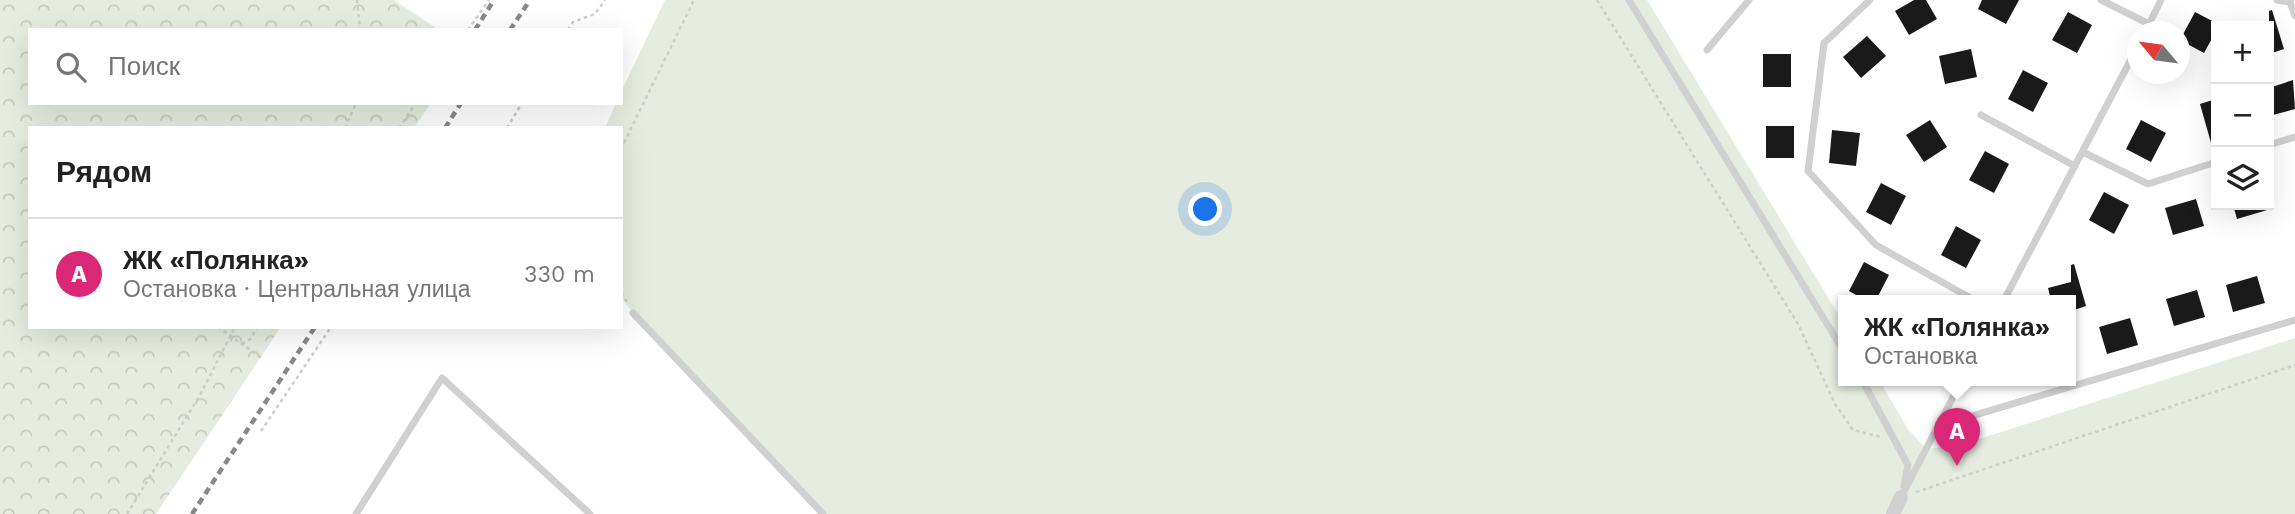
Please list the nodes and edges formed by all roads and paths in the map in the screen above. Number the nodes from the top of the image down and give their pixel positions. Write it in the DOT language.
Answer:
graph roads {
  1 [pos="357,0"];
  2 [pos="489,0"];
  3 [pos="605,0"];
  4 [pos="694,0"];
  5 [pos="1597,0"];
  6 [pos="1629,0"];
  7 [pos="1749,0"];
  8 [pos="1870,0"];
  9 [pos="2101,0"];
  10 [pos="2161,0"];
  11 [pos="2277,0"];
  12 [pos="2290,1"];
  13 [pos="2295,16"];
  14 [pos="2145,21"];
  15 [pos="2150,21"];
  16 [pos="360,28"];
  17 [pos="469,28"];
  18 [pos="569,28"];
  19 [pos="1707,50"];
  20 [pos="2127,66"];
  21 [pos="355,105"];
  22 [pos="415,105"];
  23 [pos="521,105"];
  24 [pos="1981,115"];
  25 [pos="346,126"];
  26 [pos="400,126"];
  27 [pos="508,126"];
  28 [pos="2295,137"];
  29 [pos="2274,143"];
  30 [pos="623,145"];
  31 [pos="2083,152"];
  32 [pos="2211,164"];
  33 [pos="2075,166"];
  34 [pos="1965,295"];
  35 [pos="2007,295"];
  36 [pos="633,313"];
  37 [pos="2295,320"];
  38 [pos="221,329"];
  39 [pos="234,329"];
  40 [pos="257,329"];
  41 [pos="330,329"];
  42 [pos="230,335"];
  43 [pos="1838,342"];
  44 [pos="242,344"];
  45 [pos="263,359"];
  46 [pos="2295,365"];
  47 [pos="2076,385"];
  48 [pos="1865,386"];
  49 [pos="1959,386"];
  50 [pos="2073,386"];
  51 [pos="1938,426"];
  52 [pos="261,431"];
  53 [pos="1897,442"];
  54 [pos="1902,497"];
  55 [pos="127,514"];
  56 [pos="356,514"];
  57 [pos="590,514"];
  58 [pos="823,514"];
  59 [pos="1892,514"];
  1 -- 16 [label="path"];
  2 -- 17 [label="path"];
  3 -- 18 [label="path"];
  4 -- 30 [label="path"];
  5 -- 53 [label="path"];
  6 -- 43 [label="lane"];
  7 -- 19 [label="lane"];
  8 -- 34 [label="lane"];
  9 -- 14 [label="lane"];
  10 -- 15 [label="lane"];
  11 -- 12 [label="lane"];
  12 -- 13 [label="lane"];
  20 -- 31 [label="lane"];
  21 -- 25 [label="path"];
  22 -- 26 [label="path"];
  23 -- 27 [label="path"];
  24 -- 33 [label="lane"];
  28 -- 29 [label="lane"];
  31 -- 32 [label="lane"];
  31 -- 33 [label="lane"];
  33 -- 35 [label="lane"];
  36 -- 58 [label="lane"];
  37 -- 47 [label="lane"];
  38 -- 42 [label="path"];
  39 -- 42 [label="path"];
  40 -- 44 [label="path"];
  41 -- 52 [label="path"];
  42 -- 44 [label="path"];
  42 -- 55 [label="path"];
  44 -- 45 [label="path"];
  46 -- 54 [label="path"];
  48 -- 53 [label="lane"];
  49 -- 51 [label="lane"];
  50 -- 51 [label="lane"];
  51 -- 54 [label="lane"];
  53 -- 54 [label="lane"];
  54 -- 59 [label="street"];
  56 -- 57 [label="lane"];
}
